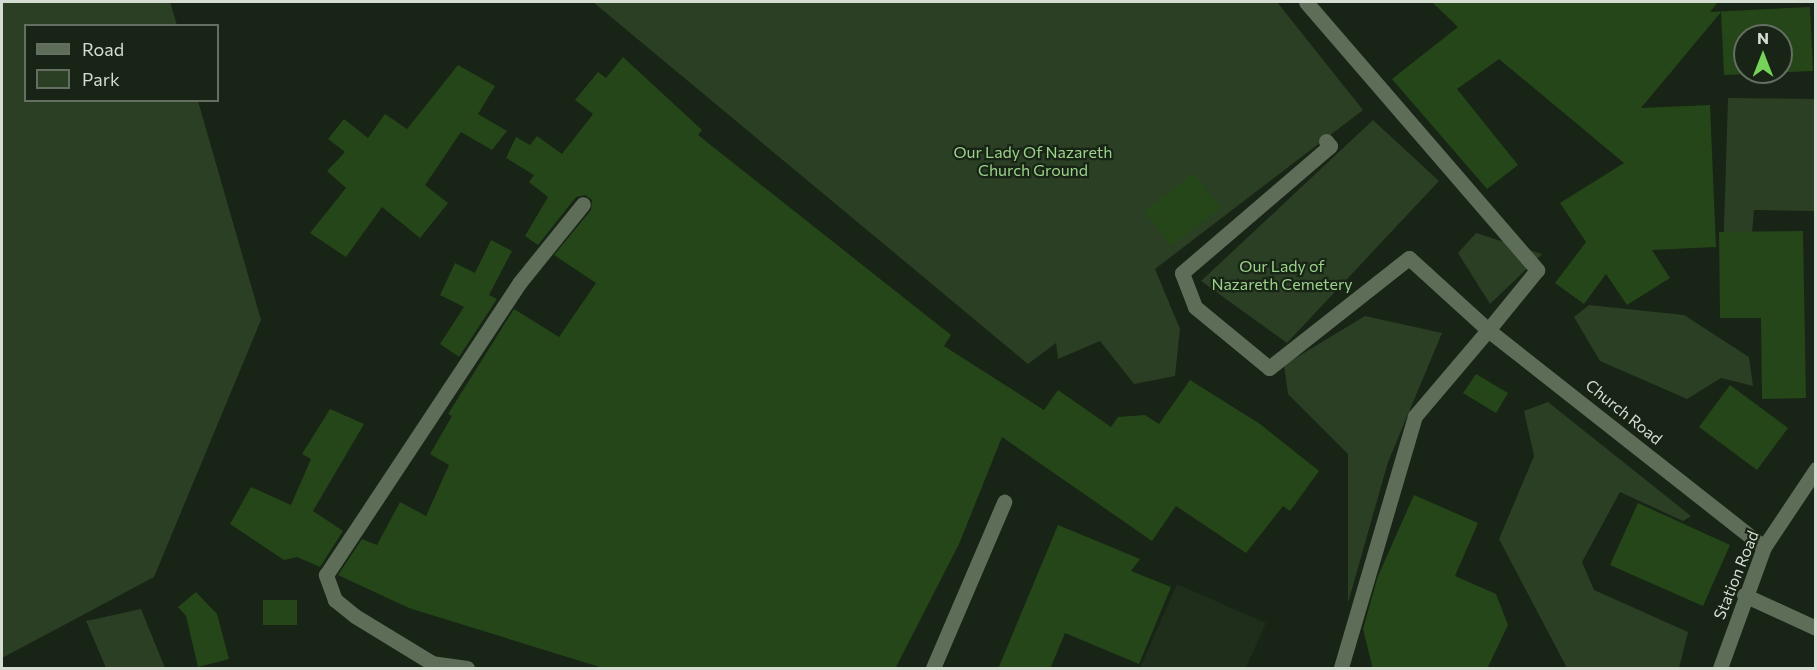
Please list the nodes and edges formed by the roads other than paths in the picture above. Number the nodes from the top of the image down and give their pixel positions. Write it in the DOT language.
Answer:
graph roads {
  1 [pos="1306,2"];
  2 [pos="1326,141"];
  3 [pos="583,204"];
  4 [pos="1488,330"];
  5 [pos="1815,470"];
  6 [pos="1004,502"];
  7 [pos="1764,547"];
  8 [pos="1744,595"];
  9 [pos="1815,628"];
  10 [pos="467,669"];
  11 [pos="933,669"];
  12 [pos="1341,669"];
  13 [pos="1720,669"];
  1 -- 4 [label="street"];
  2 -- 4 [label="street, Church Road"];
  3 -- 10 [label="street"];
  4 -- 7 [label="street, Church Road"];
  4 -- 12 [label="street"];
  5 -- 7 [label="street, Station Road"];
  6 -- 11 [label="street"];
  7 -- 8 [label="street, Station Road"];
  8 -- 9 [label="street"];
  8 -- 13 [label="street, Station Road"];
}
